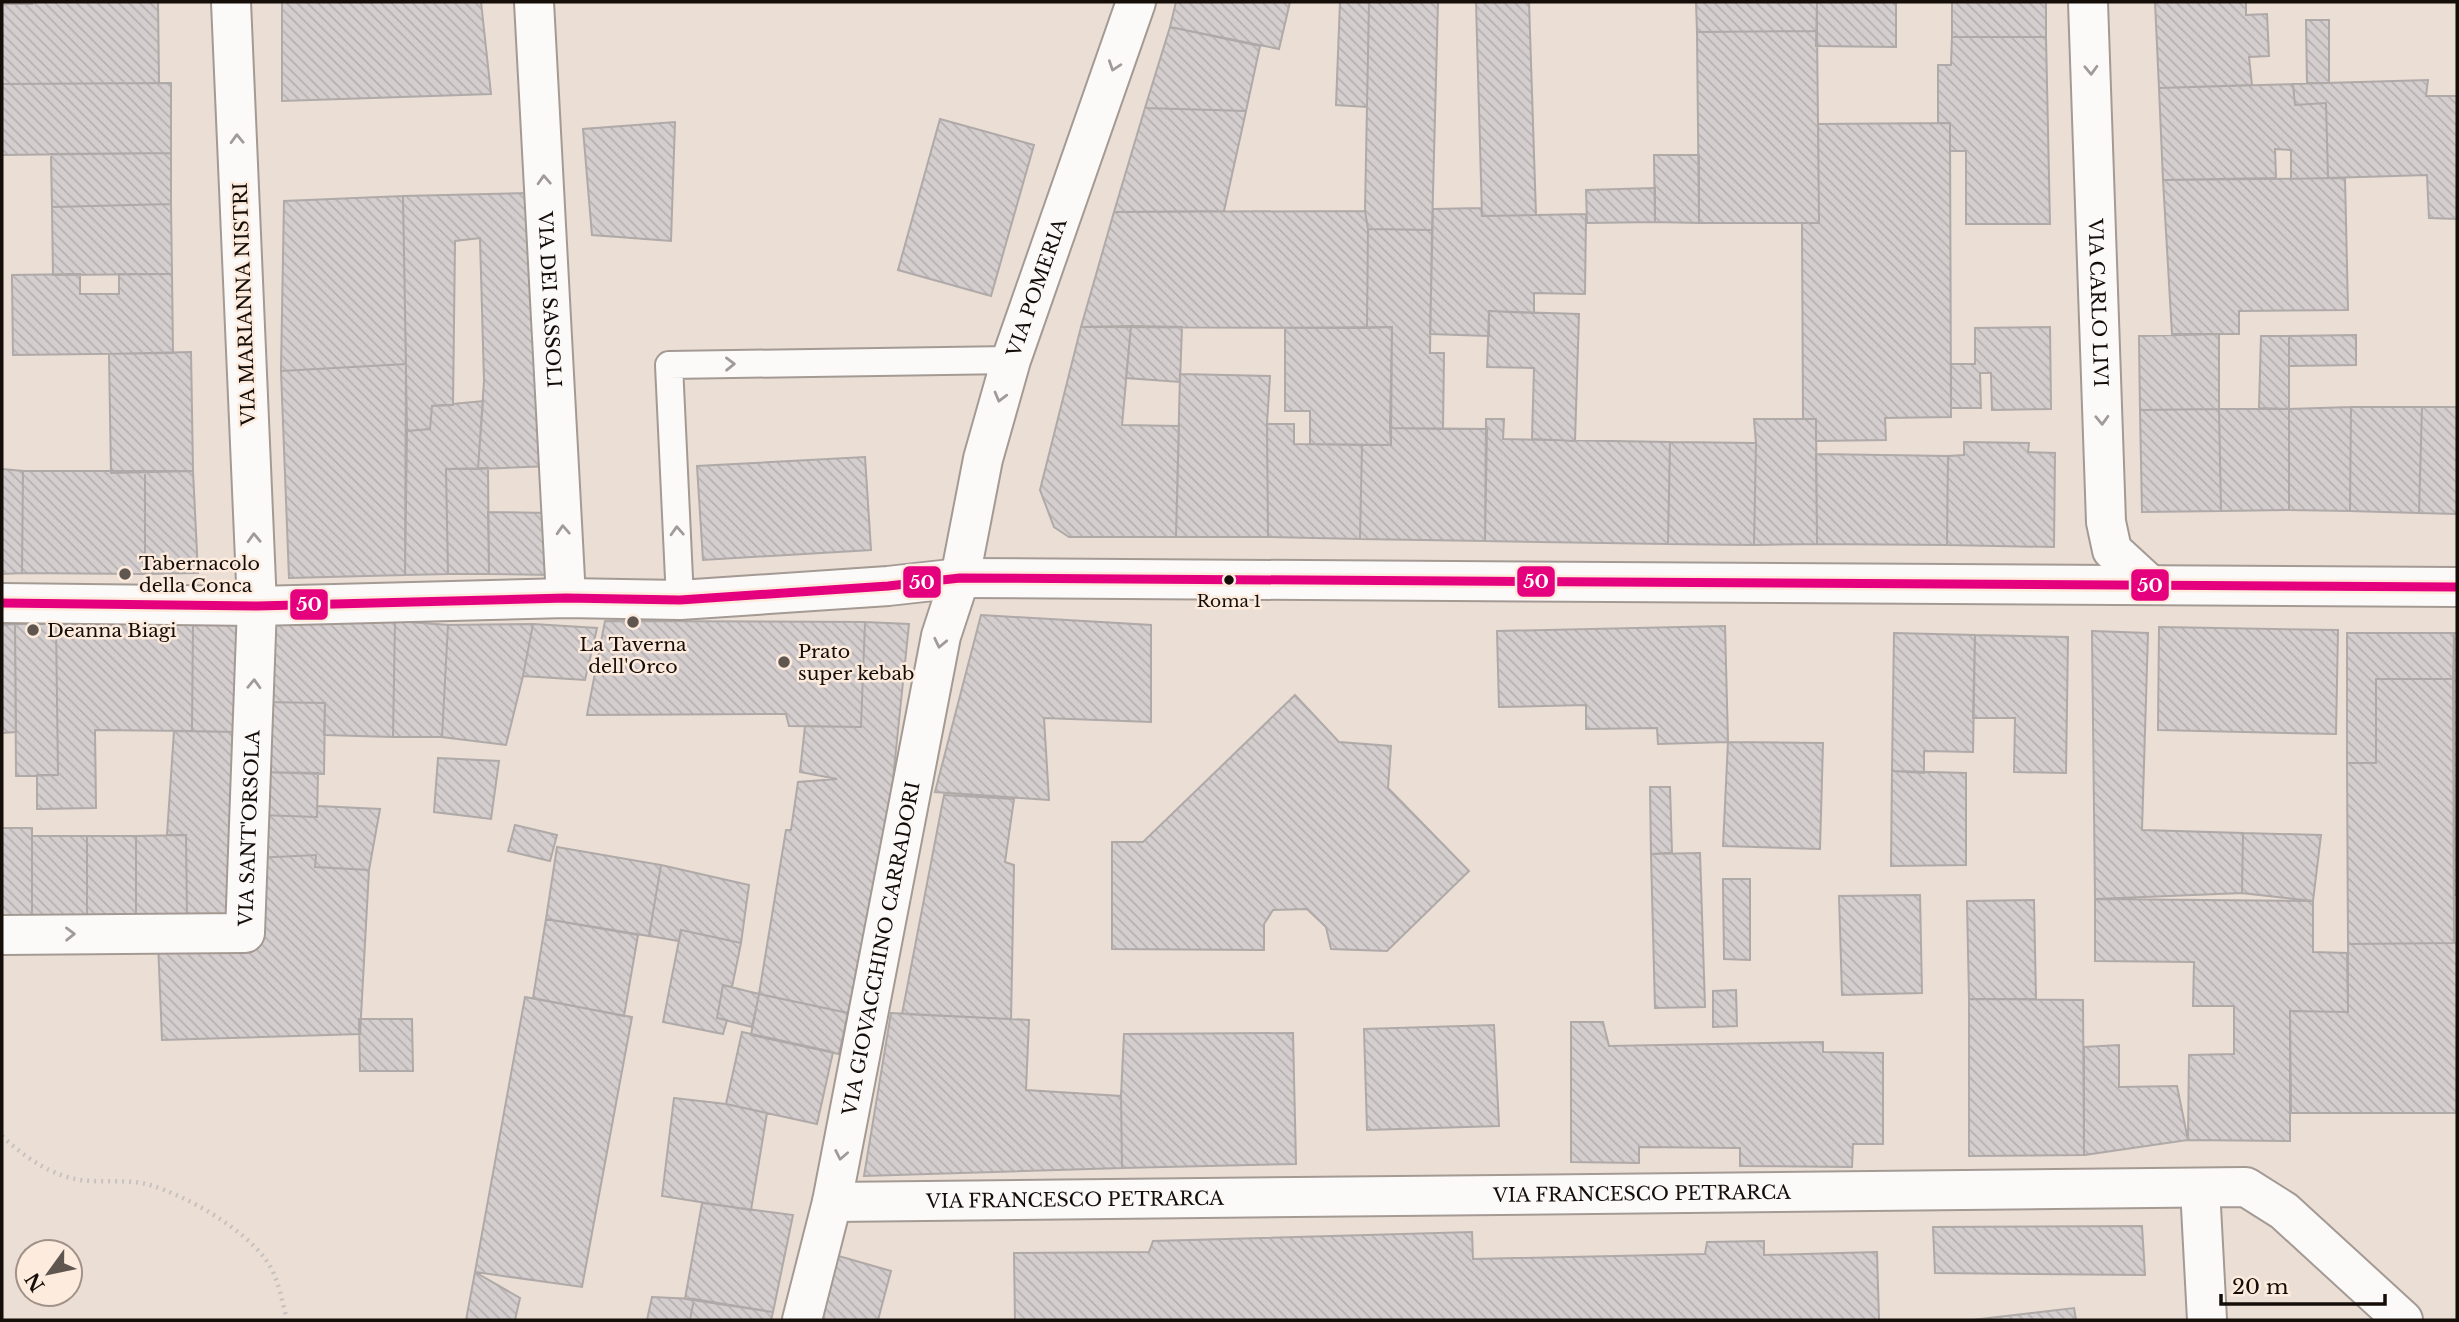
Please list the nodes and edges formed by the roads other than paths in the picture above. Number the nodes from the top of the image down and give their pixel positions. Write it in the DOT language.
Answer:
graph roads {
  1 [pos="231,2"];
  2 [pos="534,2"];
  3 [pos="1136,2"];
  4 [pos="2088,2"];
  5 [pos="1011,360"];
  6 [pos="960,578"];
  7 [pos="2150,585"];
  8 [pos="2457,587"];
  9 [pos="584,598"];
  10 [pos="680,600"];
  11 [pos="2,603"];
  12 [pos="257,606"];
  13 [pos="2,935"];
  14 [pos="2200,1188"];
  15 [pos="832,1202"];
  16 [pos="802,1320"];
  17 [pos="2207,1320"];
  18 [pos="2403,1320"];
  12 -- 1 [label="street, VIA MARIANNA NISTRI, one-way"];
  9 -- 2 [label="street, VIA DEI SASSOLI, one-way"];
  3 -- 5 [label="street, VIA POMERIA, one-way"];
  4 -- 7 [label="street, VIA CARLO LIVI, one-way"];
  5 -- 6 [label="street, VIA POMERIA, one-way"];
  10 -- 5 [label="lane, one-way"];
  6 -- 7 [label="street"];
  6 -- 10 [label="street"];
  6 -- 15 [label="street, VIA GIOVACCHINO CARRADORI, one-way"];
  7 -- 8 [label="street"];
  9 -- 10 [label="street"];
  9 -- 12 [label="street"];
  11 -- 12 [label="street"];
  13 -- 12 [label="street, VIA SANT'ORSOLA, one-way"];
  14 -- 15 [label="street, VIA FRANCESCO PETRARCA"];
  14 -- 17 [label="street"];
  14 -- 18 [label="street, VIA FRANCESCO PETRARCA"];
  15 -- 16 [label="street, VIA GIOVACCHINO CARRADORI"];
}
